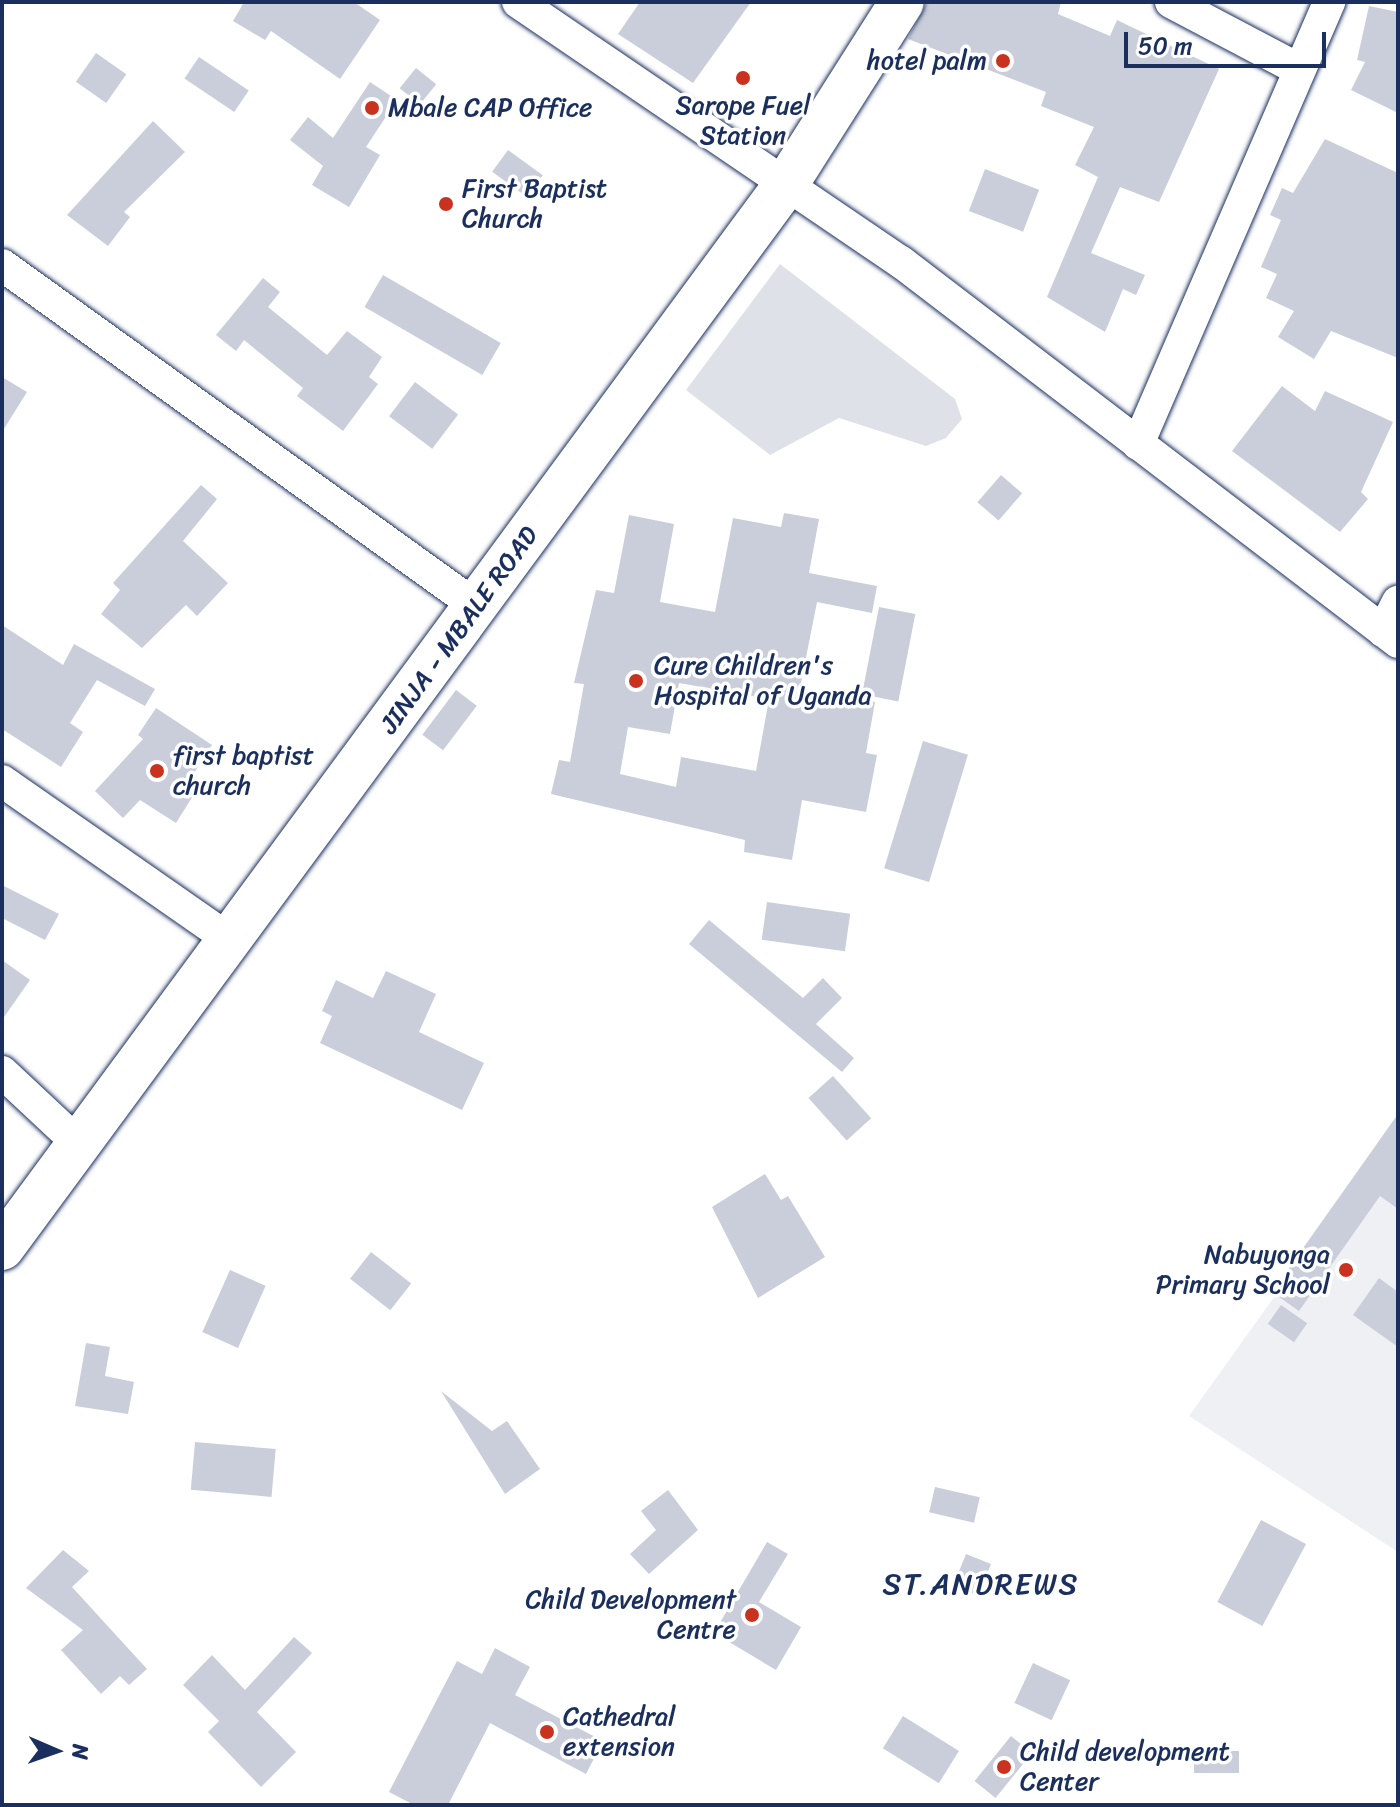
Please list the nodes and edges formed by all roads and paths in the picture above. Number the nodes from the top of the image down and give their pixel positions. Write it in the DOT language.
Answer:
graph roads {
  1 [pos="518,2"];
  2 [pos="902,2"];
  3 [pos="1171,2"];
  4 [pos="1329,2"];
  5 [pos="1296,68"];
  6 [pos="787,183"];
  7 [pos="2,265"];
  8 [pos="1138,444"];
  9 [pos="1398,602"];
  10 [pos="476,606"];
  11 [pos="1391,637"];
  12 [pos="2,781"];
  13 [pos="230,940"];
  14 [pos="2,1072"];
  15 [pos="79,1144"];
  16 [pos="2,1248"];
  1 -- 6 [label="street"];
  2 -- 6 [label="main road, JINJA - MBALE ROAD"];
  3 -- 5 [label="street"];
  4 -- 5 [label="street"];
  5 -- 8 [label="street"];
  6 -- 8 [label="street"];
  6 -- 10 [label="main road, JINJA - MBALE ROAD"];
  7 -- 10 [label="street"];
  8 -- 11 [label="street"];
  9 -- 11 [label="street"];
  10 -- 13 [label="main road, JINJA - MBALE ROAD"];
  12 -- 13 [label="street"];
  13 -- 15 [label="main road, JINJA - MBALE ROAD"];
  14 -- 15 [label="street"];
  15 -- 16 [label="main road, JINJA - MBALE ROAD"];
}
